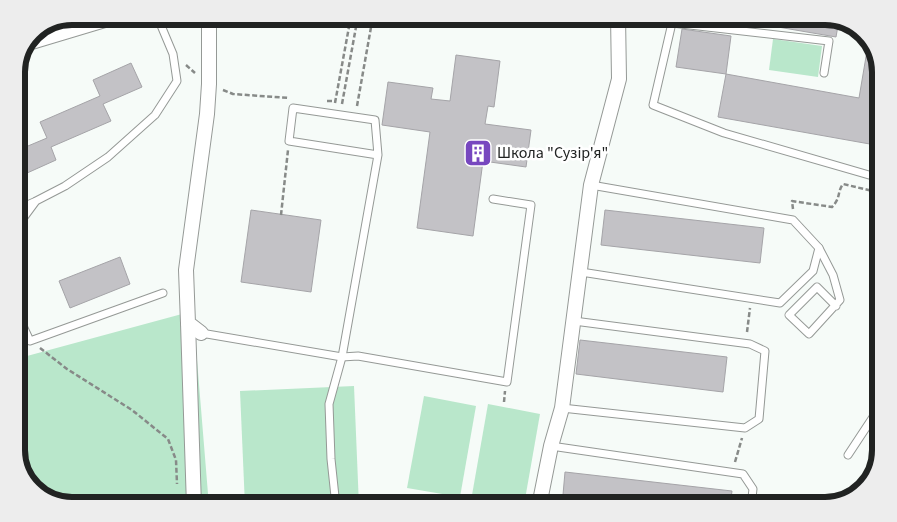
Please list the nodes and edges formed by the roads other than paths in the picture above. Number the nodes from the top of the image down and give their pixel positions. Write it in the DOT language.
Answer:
graph roads {
  1 [pos="88,25"];
  2 [pos="161,25"];
  3 [pos="209,25"];
  4 [pos="618,25"];
  5 [pos="672,25"];
  6 [pos="714,25"];
  7 [pos="38,40"];
  8 [pos="824,73"];
  9 [pos="378,155"];
  10 [pos="872,175"];
  11 [pos="591,185"];
  12 [pos="493,199"];
  13 [pos="36,201"];
  14 [pos="25,206"];
  15 [pos="25,216"];
  16 [pos="819,248"];
  17 [pos="581,272"];
  18 [pos="163,294"];
  19 [pos="836,306"];
  20 [pos="574,321"];
  21 [pos="188,323"];
  22 [pos="25,330"];
  23 [pos="201,333"];
  24 [pos="342,357"];
  25 [pos="562,408"];
  26 [pos="872,419"];
  27 [pos="551,446"];
  28 [pos="848,455"];
  29 [pos="194,497"];
  30 [pos="335,497"];
  31 [pos="541,497"];
  32 [pos="752,497"];
  1 -- 7 [label="street"];
  2 -- 13 [label="lane"];
  3 -- 21 [label="street"];
  4 -- 11 [label="street"];
  5 -- 10 [label="lane"];
  6 -- 8 [label="lane"];
  9 -- 9 [label="lane"];
  9 -- 24 [label="lane"];
  11 -- 16 [label="lane"];
  11 -- 17 [label="street"];
  12 -- 24 [label="lane"];
  13 -- 14 [label="lane"];
  13 -- 15 [label="lane"];
  16 -- 17 [label="lane"];
  16 -- 19 [label="lane"];
  17 -- 20 [label="street"];
  18 -- 22 [label="lane"];
  19 -- 19 [label="lane"];
  20 -- 25 [label="street"];
  20 -- 25 [label="lane"];
  21 -- 23 [label="street"];
  21 -- 29 [label="street"];
  23 -- 24 [label="lane"];
  24 -- 30 [label="lane"];
  25 -- 27 [label="street"];
  26 -- 28 [label="lane"];
  27 -- 31 [label="street"];
  27 -- 32 [label="lane"];
}
